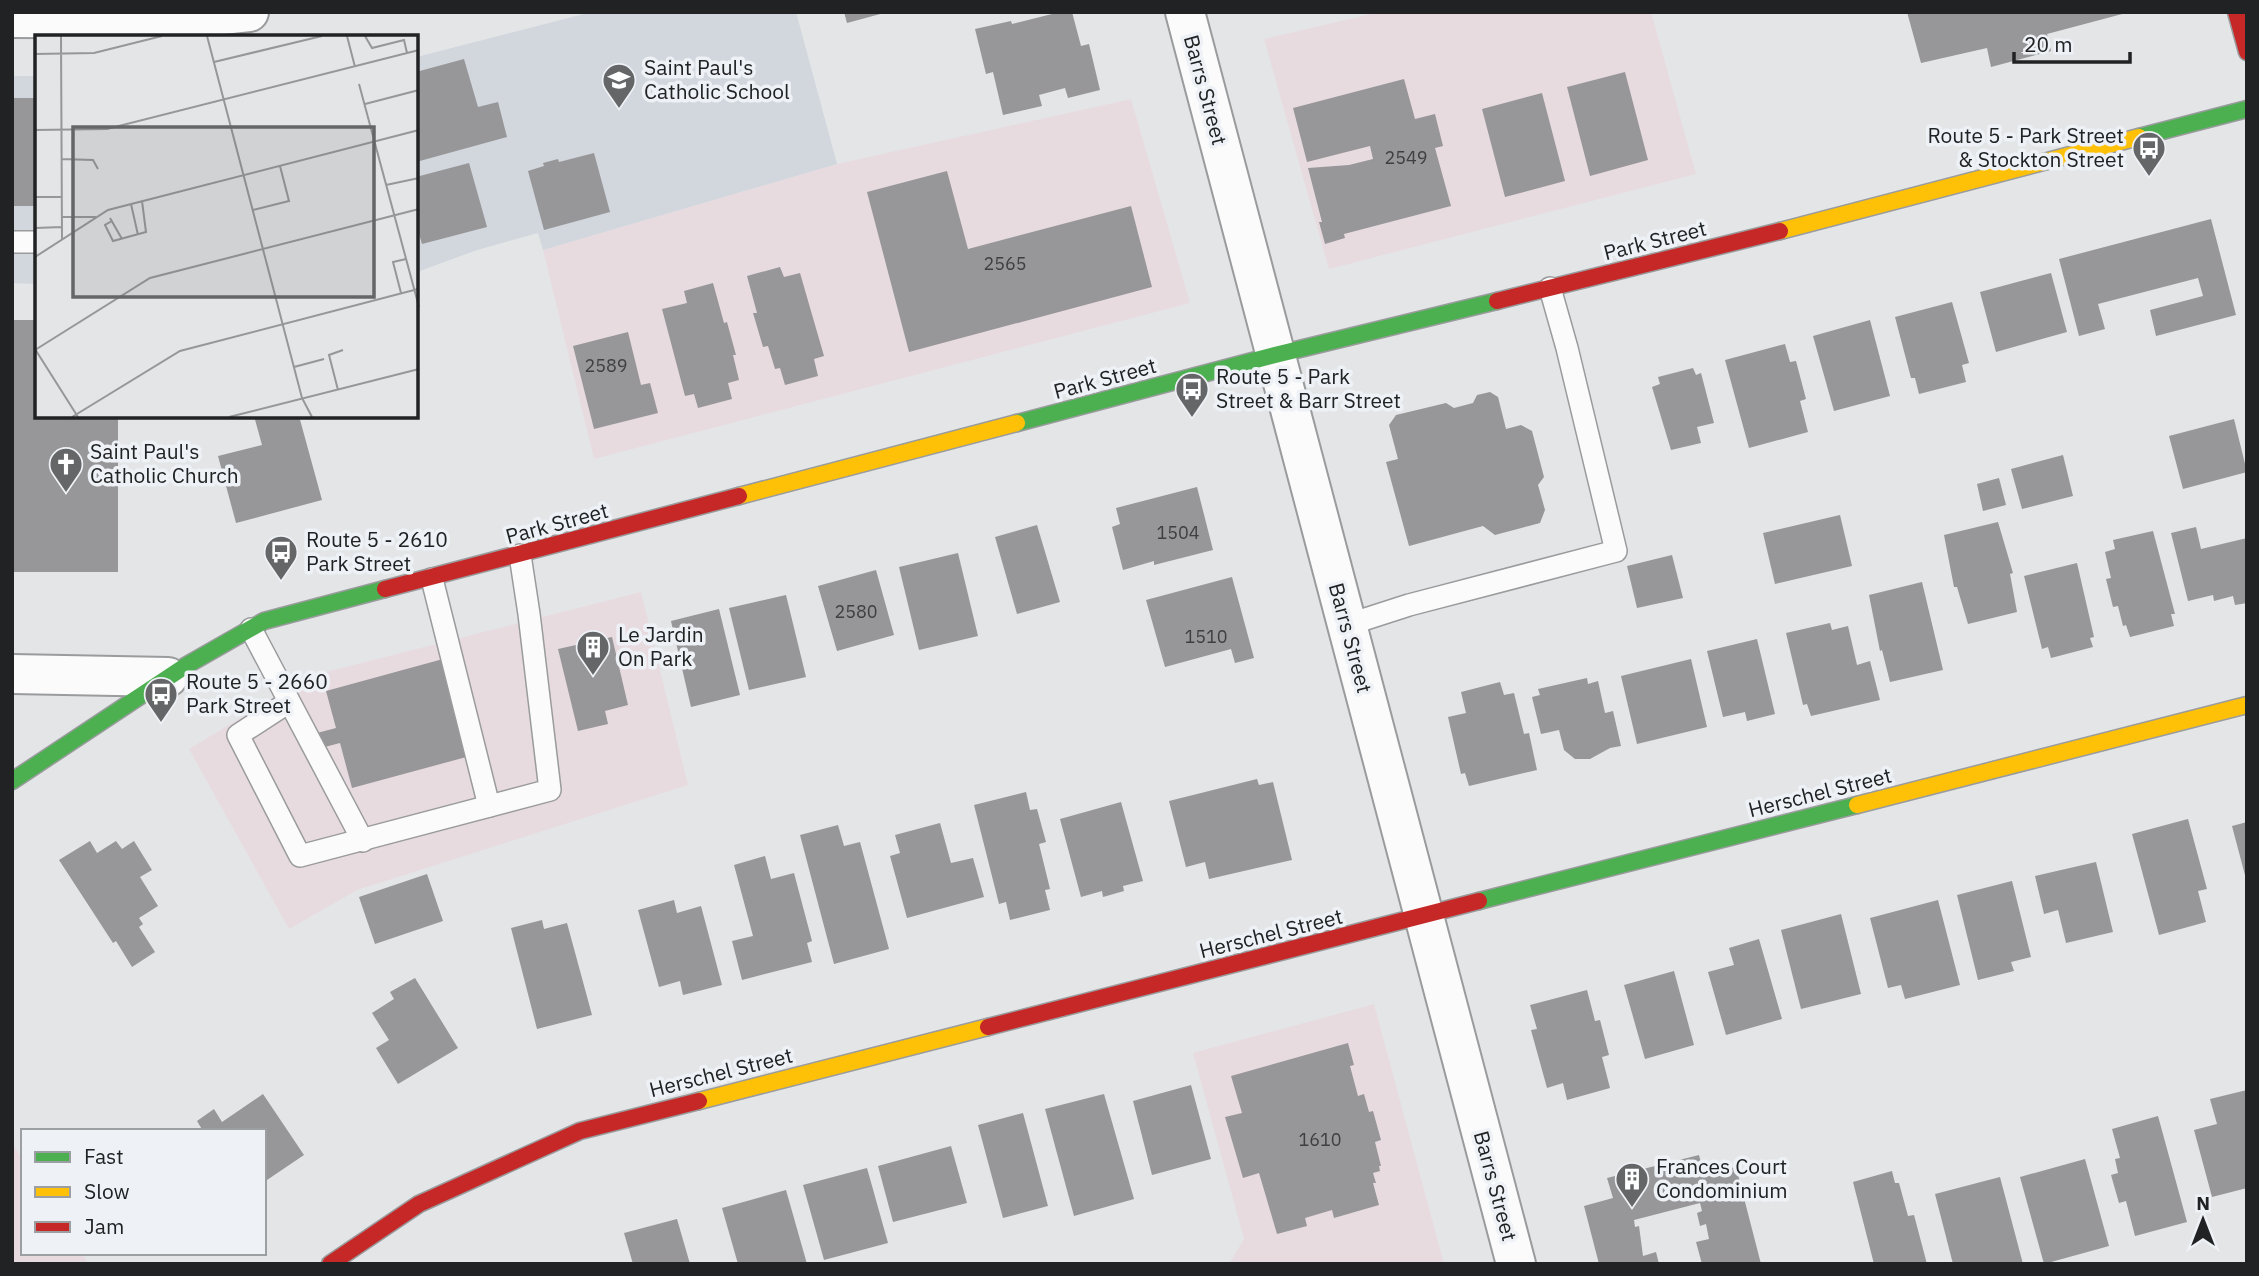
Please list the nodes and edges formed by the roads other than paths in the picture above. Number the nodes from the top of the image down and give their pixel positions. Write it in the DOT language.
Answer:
graph roads {
  1 [pos="249,12"];
  2 [pos="1185,12"];
  3 [pos="2236,12"];
  4 [pos="12,18"];
  5 [pos="2247,52"];
  6 [pos="2247,109"];
  7 [pos="12,242"];
  8 [pos="35,242"];
  9 [pos="1550,289"];
  10 [pos="1275,355"];
  11 [pos="520,555"];
  12 [pos="432,579"];
  13 [pos="1347,625"];
  14 [pos="251,629"];
  15 [pos="12,674"];
  16 [pos="168,677"];
  17 [pos="289,702"];
  18 [pos="2247,705"];
  19 [pos="12,781"];
  20 [pos="489,806"];
  21 [pos="363,841"];
  22 [pos="1424,916"];
  23 [pos="330,1264"];
  24 [pos="1516,1264"];
  1 -- 4 [label="street"];
  2 -- 10 [label="street, Barrs Street"];
  3 -- 5 [label="street"];
  6 -- 9 [label="street, Park Street"];
  7 -- 8 [label="lane"];
  9 -- 10 [label="street, Park Street"];
  9 -- 13 [label="lane"];
  10 -- 11 [label="street, Park Street"];
  10 -- 13 [label="street, Barrs Street"];
  11 -- 12 [label="street, Park Street"];
  11 -- 20 [label="lane"];
  12 -- 14 [label="street, Park Street"];
  12 -- 20 [label="lane"];
  13 -- 22 [label="street, Barrs Street"];
  14 -- 16 [label="street, Park Street"];
  14 -- 17 [label="lane"];
  15 -- 16 [label="street"];
  16 -- 19 [label="street, Park Street"];
  17 -- 21 [label="lane"];
  17 -- 21 [label="lane"];
  18 -- 22 [label="street, Herschel Street"];
  20 -- 21 [label="lane"];
  22 -- 23 [label="street, Herschel Street"];
  22 -- 24 [label="street, Barrs Street"];
}
